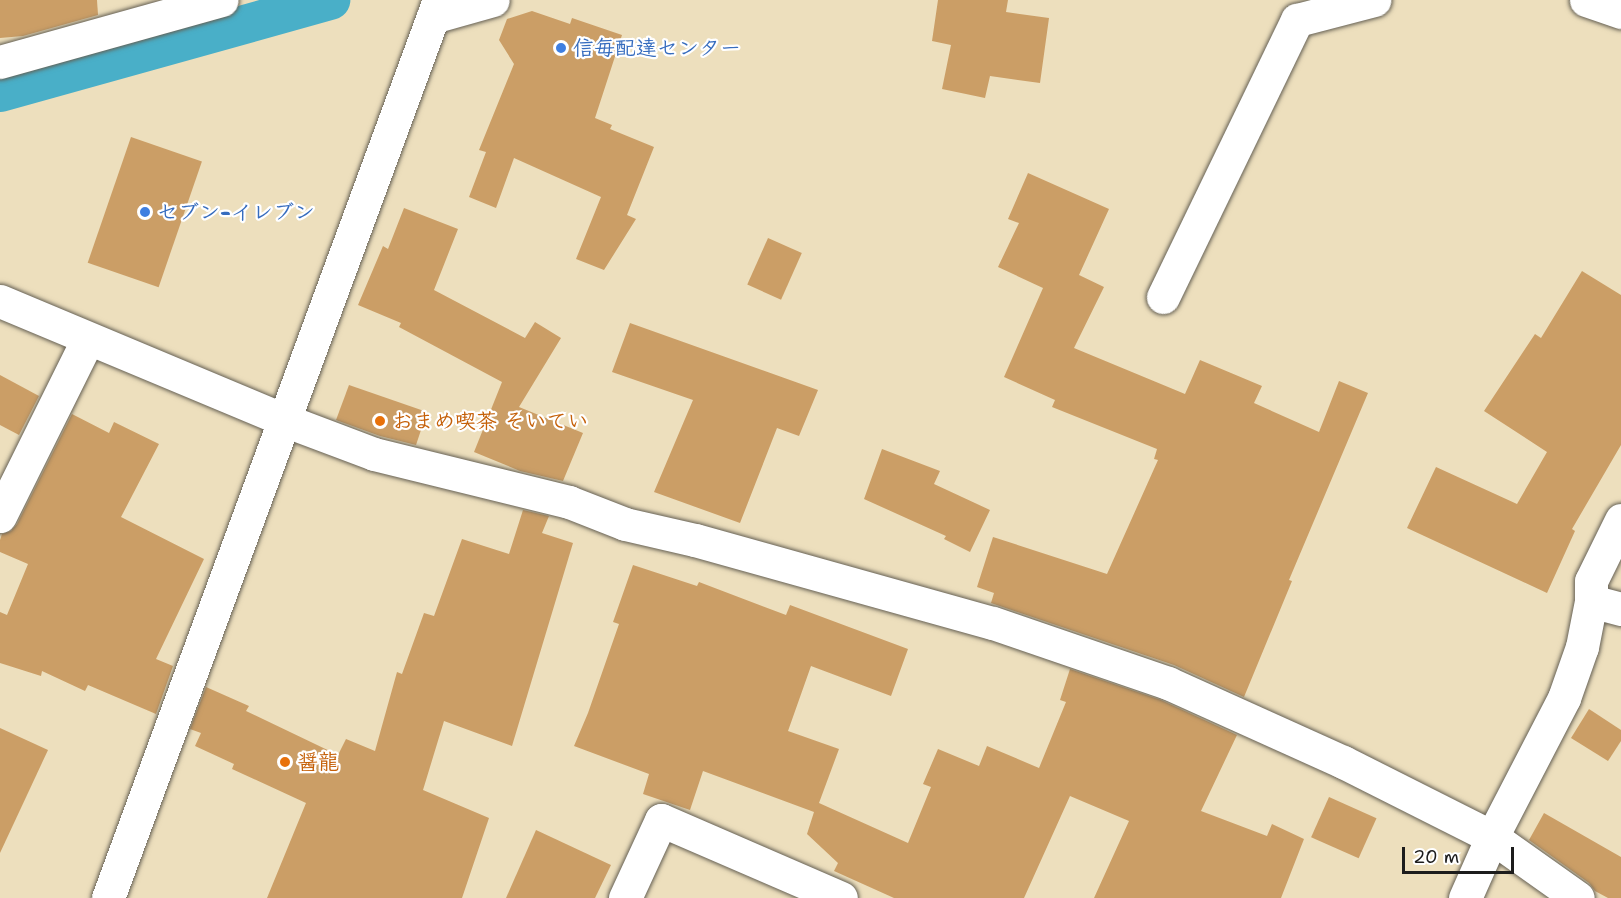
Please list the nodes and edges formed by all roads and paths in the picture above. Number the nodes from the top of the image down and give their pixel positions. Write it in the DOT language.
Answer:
graph roads {
  1 [pos="222,0"];
  2 [pos="493,0"];
  3 [pos="1374,0"];
  4 [pos="1586,0"];
  5 [pos="436,8"];
  6 [pos="1621,12"];
  7 [pos="0,62"];
  8 [pos="1163,297"];
  9 [pos="0,301"];
  10 [pos="88,339"];
  11 [pos="284,420"];
  12 [pos="0,516"];
  13 [pos="1621,520"];
  14 [pos="1606,605"];
  15 [pos="1492,837"];
  16 [pos="108,898"];
  17 [pos="625,898"];
  18 [pos="841,898"];
  19 [pos="1465,898"];
  20 [pos="1578,898"];
  1 -- 7 [label="street"];
  2 -- 5 [label="street"];
  3 -- 8 [label="street"];
  4 -- 6 [label="street"];
  5 -- 11 [label="street"];
  9 -- 10 [label="street"];
  10 -- 11 [label="street"];
  10 -- 12 [label="street"];
  11 -- 15 [label="street"];
  11 -- 16 [label="street"];
  13 -- 14 [label="street"];
  14 -- 15 [label="street"];
  15 -- 19 [label="street"];
  15 -- 20 [label="street"];
  17 -- 18 [label="street"];
}
